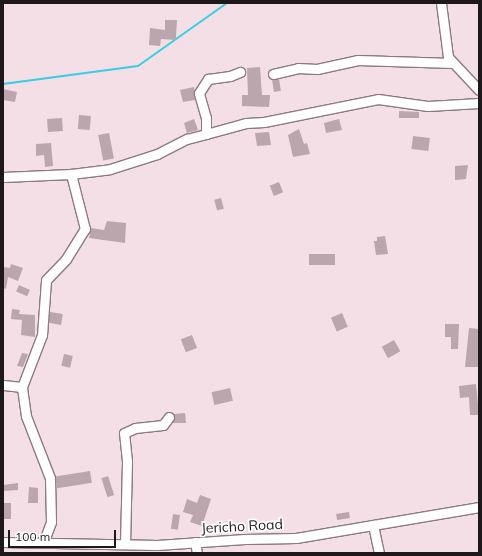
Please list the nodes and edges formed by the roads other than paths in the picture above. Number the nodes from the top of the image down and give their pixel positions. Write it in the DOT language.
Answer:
graph roads {
  1 [pos="442,3"];
  2 [pos="453,63"];
  3 [pos="240,72"];
  4 [pos="272,74"];
  5 [pos="479,90"];
  6 [pos="479,103"];
  7 [pos="206,134"];
  8 [pos="71,174"];
  9 [pos="3,177"];
  10 [pos="3,385"];
  11 [pos="22,387"];
  12 [pos="169,417"];
  13 [pos="479,507"];
  14 [pos="373,525"];
  15 [pos="3,542"];
  16 [pos="195,542"];
  17 [pos="43,543"];
  18 [pos="110,543"];
  19 [pos="125,544"];
  20 [pos="110,553"];
  21 [pos="197,553"];
  22 [pos="379,553"];
  1 -- 2 [label="street"];
  2 -- 4 [label="street"];
  2 -- 5 [label="street"];
  3 -- 7 [label="street"];
  6 -- 7 [label="street"];
  7 -- 8 [label="street"];
  8 -- 9 [label="street"];
  8 -- 11 [label="street"];
  10 -- 11 [label="street"];
  11 -- 17 [label="street"];
  12 -- 19 [label="street"];
  13 -- 14 [label="street, Jericho Road"];
  14 -- 16 [label="street, Jericho Road"];
  14 -- 22 [label="street"];
  15 -- 17 [label="street, Jericho Road"];
  16 -- 19 [label="street, Jericho Road"];
  16 -- 21 [label="street"];
  17 -- 18 [label="street, Jericho Road"];
  18 -- 19 [label="street, Jericho Road"];
  18 -- 20 [label="street"];
}
